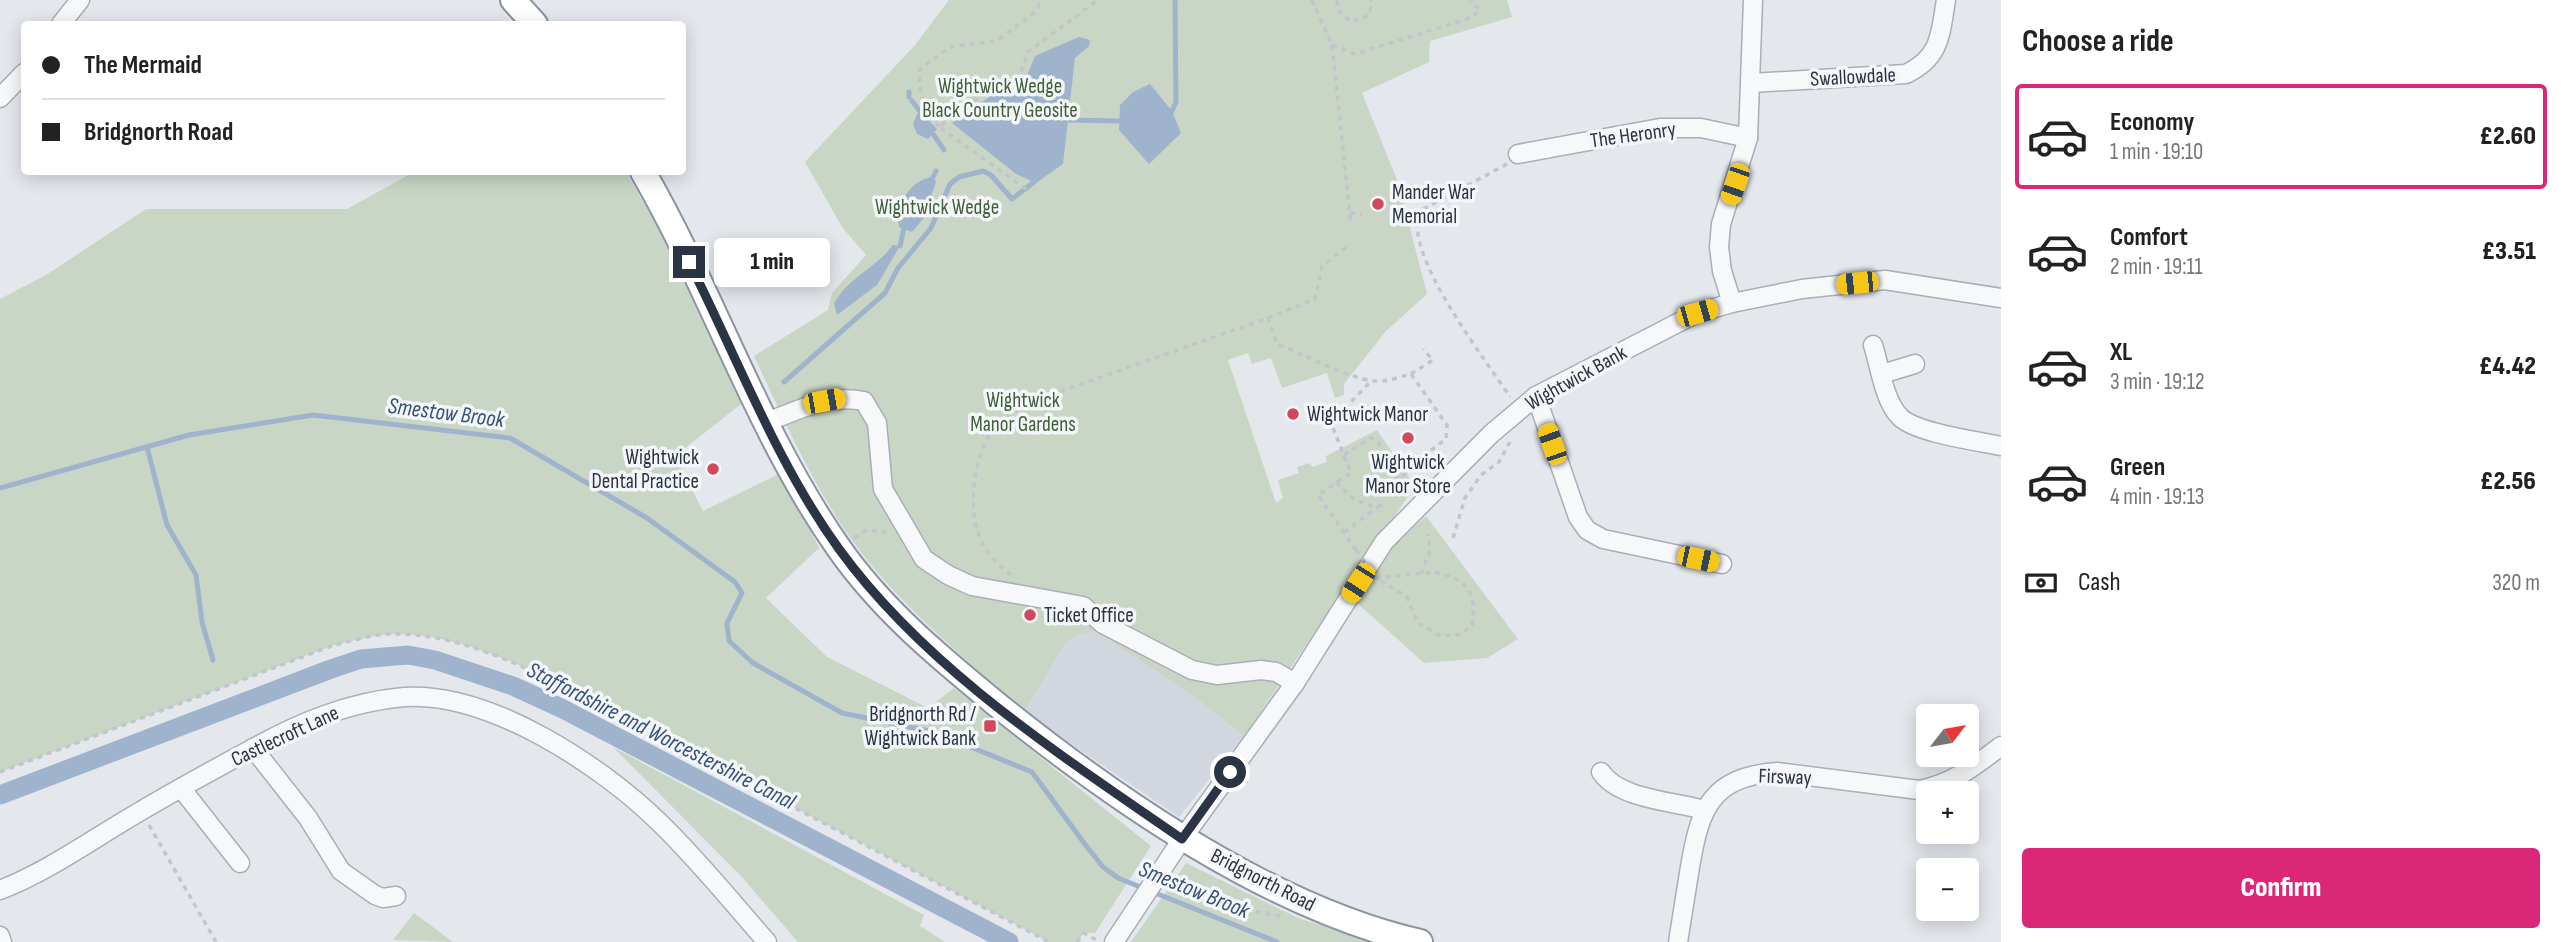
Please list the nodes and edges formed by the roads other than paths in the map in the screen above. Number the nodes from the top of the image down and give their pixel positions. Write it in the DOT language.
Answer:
graph roads {
  1 [pos="80,0"];
  2 [pos="513,0"];
  3 [pos="1754,0"];
  4 [pos="1946,0"];
  5 [pos="63,21"];
  6 [pos="532,21"];
  7 [pos="21,76"];
  8 [pos="1751,83"];
  9 [pos="0,98"];
  10 [pos="1748,138"];
  11 [pos="1524,153"];
  12 [pos="644,175"];
  13 [pos="2001,298"];
  14 [pos="1732,303"];
  15 [pos="1873,345"];
  16 [pos="1915,364"];
  17 [pos="1882,374"];
  18 [pos="1536,396"];
  19 [pos="767,422"];
  20 [pos="2001,446"];
  21 [pos="1722,564"];
  22 [pos="1294,683"];
  23 [pos="2001,746"];
  24 [pos="253,748"];
  25 [pos="1601,772"];
  26 [pos="181,789"];
  27 [pos="1704,810"];
  28 [pos="1182,839"];
  29 [pos="240,863"];
  30 [pos="0,890"];
  31 [pos="396,895"];
  32 [pos="0,936"];
  33 [pos="2,942"];
  34 [pos="767,942"];
  35 [pos="1114,942"];
  36 [pos="1420,942"];
  37 [pos="1678,942"];
  1 -- 5 [label="street"];
  2 -- 6 [label="highway"];
  3 -- 8 [label="street"];
  4 -- 8 [label="street, Swallowdale"];
  7 -- 9 [label="street"];
  8 -- 10 [label="street"];
  10 -- 11 [label="street, The Heronry"];
  10 -- 14 [label="street"];
  12 -- 19 [label="highway, Bridgnorth Road"];
  13 -- 14 [label="street, Wightwick Bank"];
  14 -- 18 [label="street, Wightwick Bank"];
  15 -- 17 [label="street"];
  16 -- 17 [label="street"];
  17 -- 20 [label="street"];
  18 -- 21 [label="street"];
  18 -- 22 [label="street, Wightwick Bank"];
  19 -- 22 [label="street"];
  19 -- 28 [label="highway, Bridgnorth Road"];
  22 -- 28 [label="street, Wightwick Bank"];
  23 -- 27 [label="street, Firsway"];
  24 -- 26 [label="street, Castlecroft Lane"];
  24 -- 31 [label="street"];
  24 -- 34 [label="street, Castlecroft Lane"];
  25 -- 27 [label="street"];
  26 -- 29 [label="street"];
  26 -- 30 [label="street, Castlecroft Lane"];
  27 -- 37 [label="street, Firsway"];
  28 -- 35 [label="street, Wightwick Bank"];
  28 -- 36 [label="highway, Bridgnorth Road"];
  32 -- 33 [label="street"];
}
